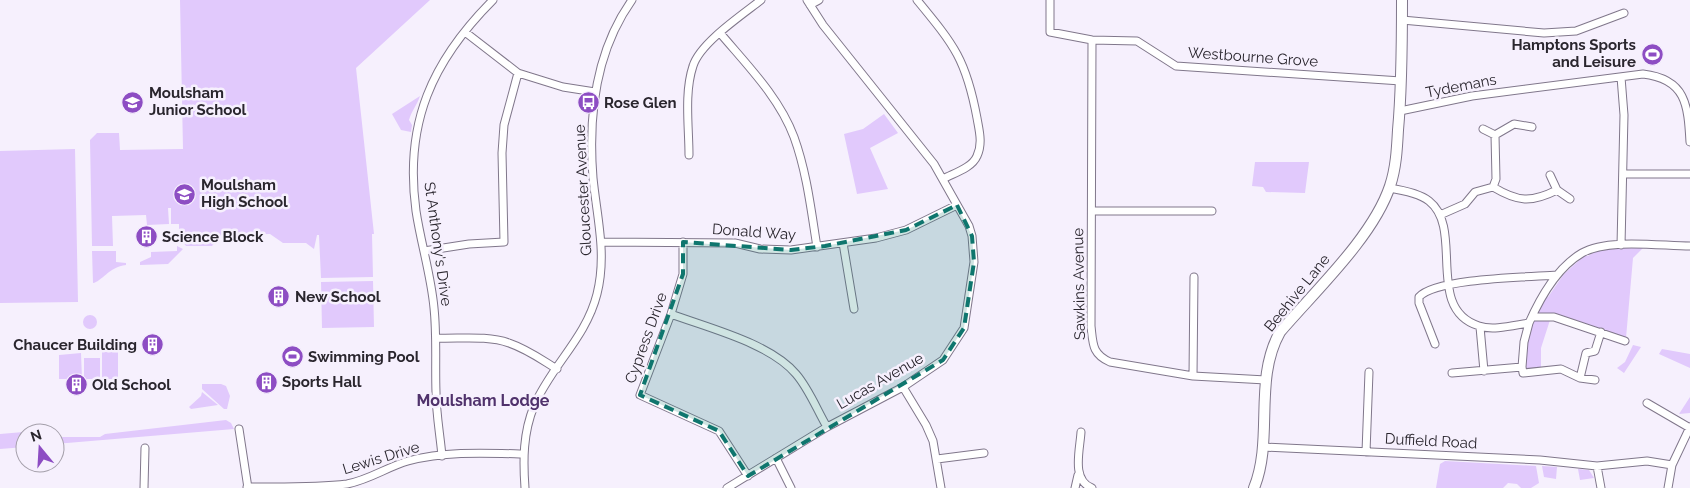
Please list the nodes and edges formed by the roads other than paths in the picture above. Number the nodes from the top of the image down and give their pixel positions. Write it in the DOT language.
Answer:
graph roads {
  1 [pos="493,0"];
  2 [pos="632,0"];
  3 [pos="761,0"];
  4 [pos="819,0"];
  5 [pos="917,0"];
  6 [pos="1050,0"];
  7 [pos="1402,0"];
  8 [pos="808,3"];
  9 [pos="1624,14"];
  10 [pos="1402,20"];
  11 [pos="465,32"];
  12 [pos="720,33"];
  13 [pos="1092,40"];
  14 [pos="518,73"];
  15 [pos="1620,77"];
  16 [pos="1401,81"];
  17 [pos="595,92"];
  18 [pos="1400,111"];
  19 [pos="1532,127"];
  20 [pos="1483,129"];
  21 [pos="1495,135"];
  22 [pos="1690,142"];
  23 [pos="689,154"];
  24 [pos="1624,174"];
  25 [pos="1690,174"];
  26 [pos="1550,175"];
  27 [pos="943,179"];
  28 [pos="1494,187"];
  29 [pos="1389,188"];
  30 [pos="1557,190"];
  31 [pos="1570,199"];
  32 [pos="957,205"];
  33 [pos="1092,211"];
  34 [pos="1212,211"];
  35 [pos="1440,216"];
  36 [pos="602,242"];
  37 [pos="683,242"];
  38 [pos="844,243"];
  39 [pos="1621,245"];
  40 [pos="817,246"];
  41 [pos="1690,246"];
  42 [pos="424,251"];
  43 [pos="1557,275"];
  44 [pos="1194,277"];
  45 [pos="1448,284"];
  46 [pos="854,309"];
  47 [pos="671,314"];
  48 [pos="1530,320"];
  49 [pos="1480,327"];
  50 [pos="1601,332"];
  51 [pos="436,338"];
  52 [pos="1624,341"];
  53 [pos="1435,344"];
  54 [pos="1522,367"];
  55 [pos="558,369"];
  56 [pos="1484,371"];
  57 [pos="1369,372"];
  58 [pos="1452,374"];
  59 [pos="1193,376"];
  60 [pos="1580,378"];
  61 [pos="1266,380"];
  62 [pos="1595,380"];
  63 [pos="903,387"];
  64 [pos="1647,403"];
  65 [pos="827,427"];
  66 [pos="1690,428"];
  67 [pos="239,429"];
  68 [pos="1080,432"];
  69 [pos="1263,447"];
  70 [pos="145,448"];
  71 [pos="1366,452"];
  72 [pos="984,453"];
  73 [pos="523,454"];
  74 [pos="442,456"];
  75 [pos="776,458"];
  76 [pos="937,460"];
  77 [pos="1598,466"];
  78 [pos="1672,466"];
  79 [pos="1078,475"];
  80 [pos="748,476"];
  81 [pos="144,488"];
  82 [pos="248,488"];
  83 [pos="525,488"];
  84 [pos="727,488"];
  85 [pos="791,488"];
  86 [pos="941,488"];
  87 [pos="1075,488"];
  88 [pos="1092,488"];
  89 [pos="1254,488"];
  90 [pos="1601,488"];
  91 [pos="1668,488"];
  1 -- 11 [label="street, St Anthony's Drive"];
  2 -- 17 [label="street, Gloucester Avenue"];
  3 -- 12 [label="street"];
  4 -- 8 [label="street"];
  5 -- 27 [label="street"];
  6 -- 13 [label="street, Westbourne Grove"];
  7 -- 10 [label="main road, Beehive Lane"];
  8 -- 27 [label="street, Lucas Avenue"];
  9 -- 10 [label="street"];
  10 -- 16 [label="main road, Beehive Lane"];
  11 -- 14 [label="street"];
  11 -- 42 [label="street, St Anthony's Drive"];
  12 -- 23 [label="street"];
  12 -- 40 [label="street"];
  13 -- 16 [label="street, Westbourne Grove"];
  13 -- 33 [label="street, Sawkins Avenue"];
  14 -- 17 [label="street"];
  14 -- 42 [label="street"];
  15 -- 18 [label="street, Tydemans"];
  15 -- 22 [label="street, Tydemans"];
  15 -- 24 [label="street"];
  16 -- 18 [label="main road, Beehive Lane"];
  17 -- 36 [label="street, Gloucester Avenue"];
  18 -- 29 [label="main road, Beehive Lane"];
  19 -- 21 [label="street"];
  20 -- 21 [label="street"];
  21 -- 28 [label="street"];
  24 -- 25 [label="street"];
  24 -- 39 [label="street"];
  26 -- 30 [label="street"];
  27 -- 32 [label="street, Lucas Avenue"];
  28 -- 30 [label="street"];
  28 -- 35 [label="street"];
  29 -- 35 [label="street"];
  29 -- 61 [label="main road, Beehive Lane"];
  30 -- 31 [label="street"];
  32 -- 38 [label="street, Donald Way"];
  32 -- 63 [label="street, Lucas Avenue"];
  33 -- 34 [label="street"];
  33 -- 59 [label="street, Sawkins Avenue"];
  35 -- 45 [label="street"];
  36 -- 37 [label="street, Donald Way"];
  36 -- 55 [label="street, Gloucester Avenue"];
  37 -- 40 [label="street, Donald Way"];
  37 -- 47 [label="street, Cypress Drive"];
  38 -- 40 [label="street, Donald Way"];
  38 -- 46 [label="street"];
  39 -- 41 [label="street"];
  39 -- 43 [label="street"];
  42 -- 51 [label="street, St Anthony's Drive"];
  43 -- 45 [label="street"];
  43 -- 48 [label="street"];
  44 -- 59 [label="street"];
  45 -- 49 [label="street"];
  45 -- 53 [label="street"];
  47 -- 65 [label="street"];
  47 -- 80 [label="street, Cypress Drive"];
  48 -- 49 [label="street"];
  48 -- 50 [label="street"];
  48 -- 54 [label="street"];
  49 -- 56 [label="street"];
  50 -- 52 [label="street"];
  50 -- 60 [label="street"];
  51 -- 55 [label="street"];
  51 -- 74 [label="street, St Anthony's Drive"];
  54 -- 56 [label="street"];
  54 -- 60 [label="street"];
  55 -- 73 [label="street, Gloucester Avenue"];
  56 -- 58 [label="street"];
  57 -- 71 [label="street"];
  59 -- 61 [label="street, Sawkins Avenue"];
  60 -- 62 [label="street"];
  61 -- 69 [label="main road, Beehive Lane"];
  63 -- 65 [label="street, Lucas Avenue"];
  63 -- 76 [label="street"];
  64 -- 66 [label="street"];
  65 -- 75 [label="street, Lucas Avenue"];
  66 -- 78 [label="street"];
  67 -- 82 [label="street"];
  68 -- 79 [label="street"];
  69 -- 71 [label="street, Duffield Road"];
  69 -- 89 [label="main road, Beehive Lane"];
  70 -- 81 [label="street"];
  71 -- 77 [label="street, Duffield Road"];
  72 -- 76 [label="street"];
  73 -- 74 [label="street, Lewis Drive"];
  73 -- 83 [label="street, Gloucester Avenue"];
  74 -- 82 [label="street, Lewis Drive"];
  75 -- 80 [label="street, Lucas Avenue"];
  75 -- 85 [label="street"];
  76 -- 86 [label="street"];
  77 -- 78 [label="street, Duffield Road"];
  77 -- 90 [label="street"];
  78 -- 91 [label="street"];
  79 -- 87 [label="street"];
  79 -- 88 [label="street"];
  80 -- 84 [label="street, Lucas Avenue"];
}
